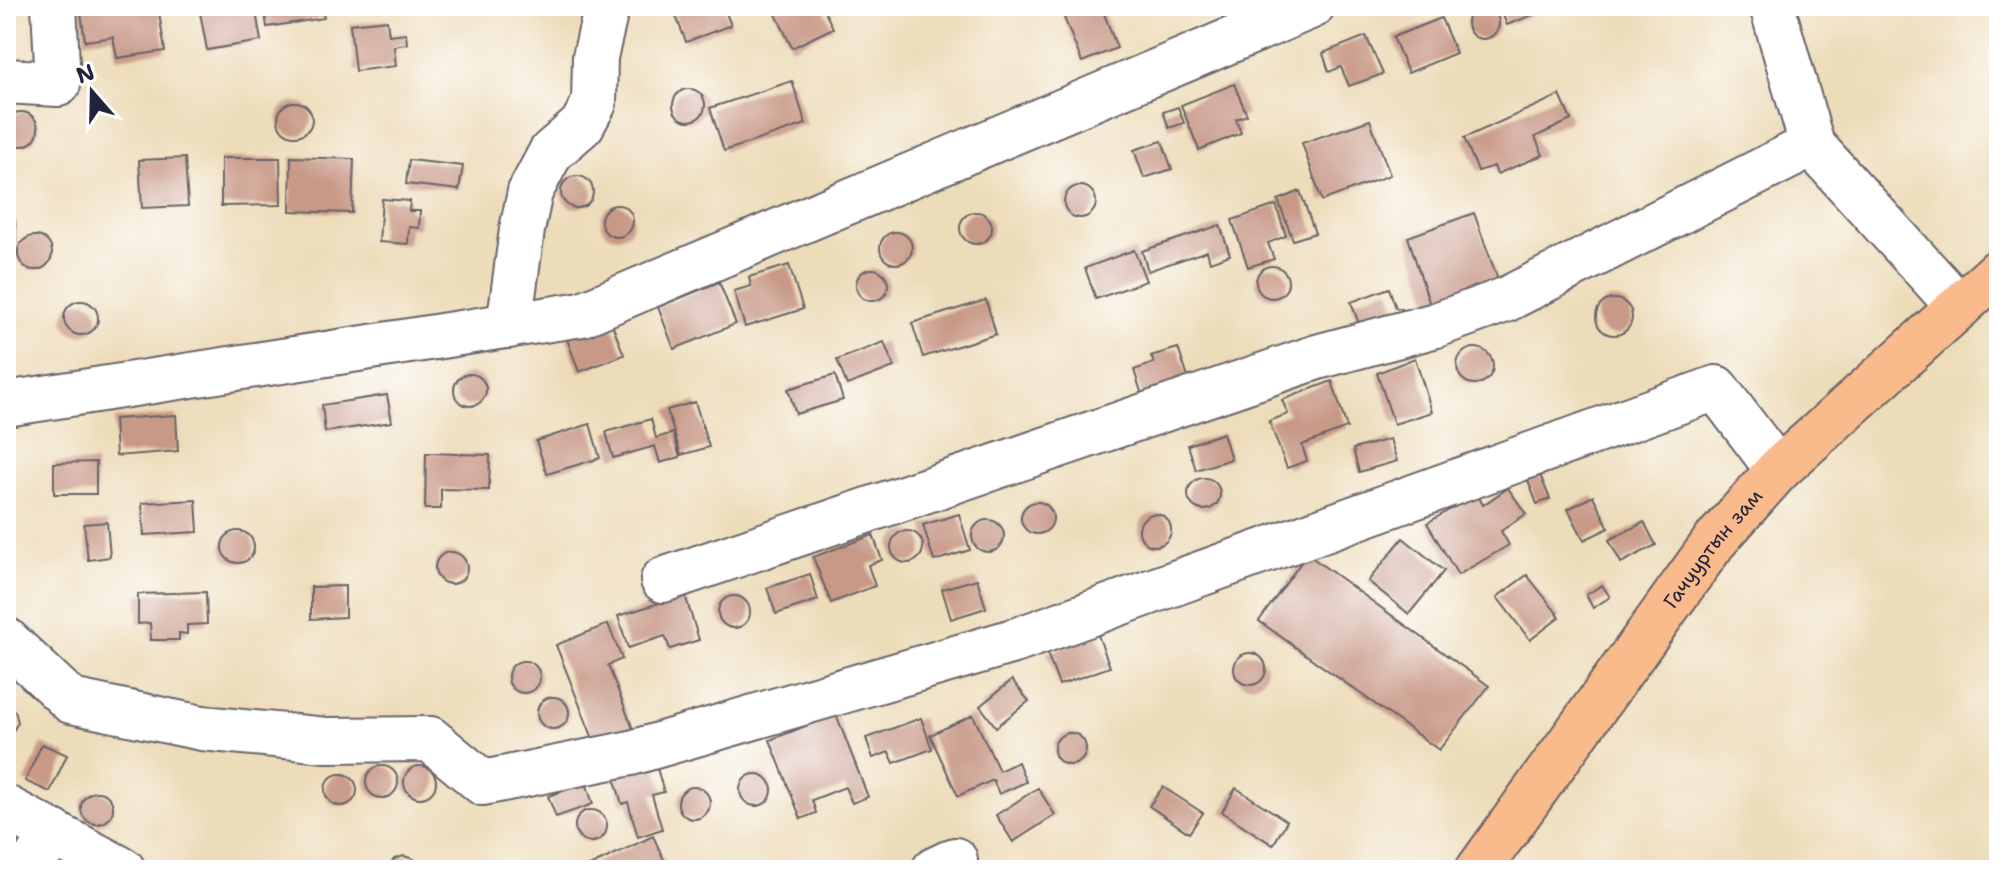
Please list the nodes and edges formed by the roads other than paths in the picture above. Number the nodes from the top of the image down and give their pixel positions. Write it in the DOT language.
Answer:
graph roads {
  1 [pos="54,6"];
  2 [pos="607,6"];
  3 [pos="1312,6"];
  4 [pos="1772,6"];
  5 [pos="6,81"];
  6 [pos="1812,145"];
  7 [pos="1999,271"];
  8 [pos="1959,307"];
  9 [pos="509,326"];
  10 [pos="6,404"];
  11 [pos="1778,470"];
  12 [pos="663,580"];
  13 [pos="6,640"];
  14 [pos="6,808"];
  15 [pos="53,832"];
  16 [pos="29,870"];
  17 [pos="123,870"];
  18 [pos="1478,870"];
  1 -- 5 [label="street"];
  2 -- 9 [label="street"];
  3 -- 9 [label="street"];
  4 -- 6 [label="street"];
  6 -- 8 [label="street"];
  6 -- 12 [label="street"];
  7 -- 8 [label="main road, Гачууртын зам"];
  8 -- 11 [label="main road, Гачууртын зам"];
  9 -- 10 [label="street"];
  11 -- 13 [label="street"];
  11 -- 18 [label="main road, Гачууртын зам"];
  14 -- 15 [label="street"];
  15 -- 16 [label="street"];
  15 -- 17 [label="street"];
}
